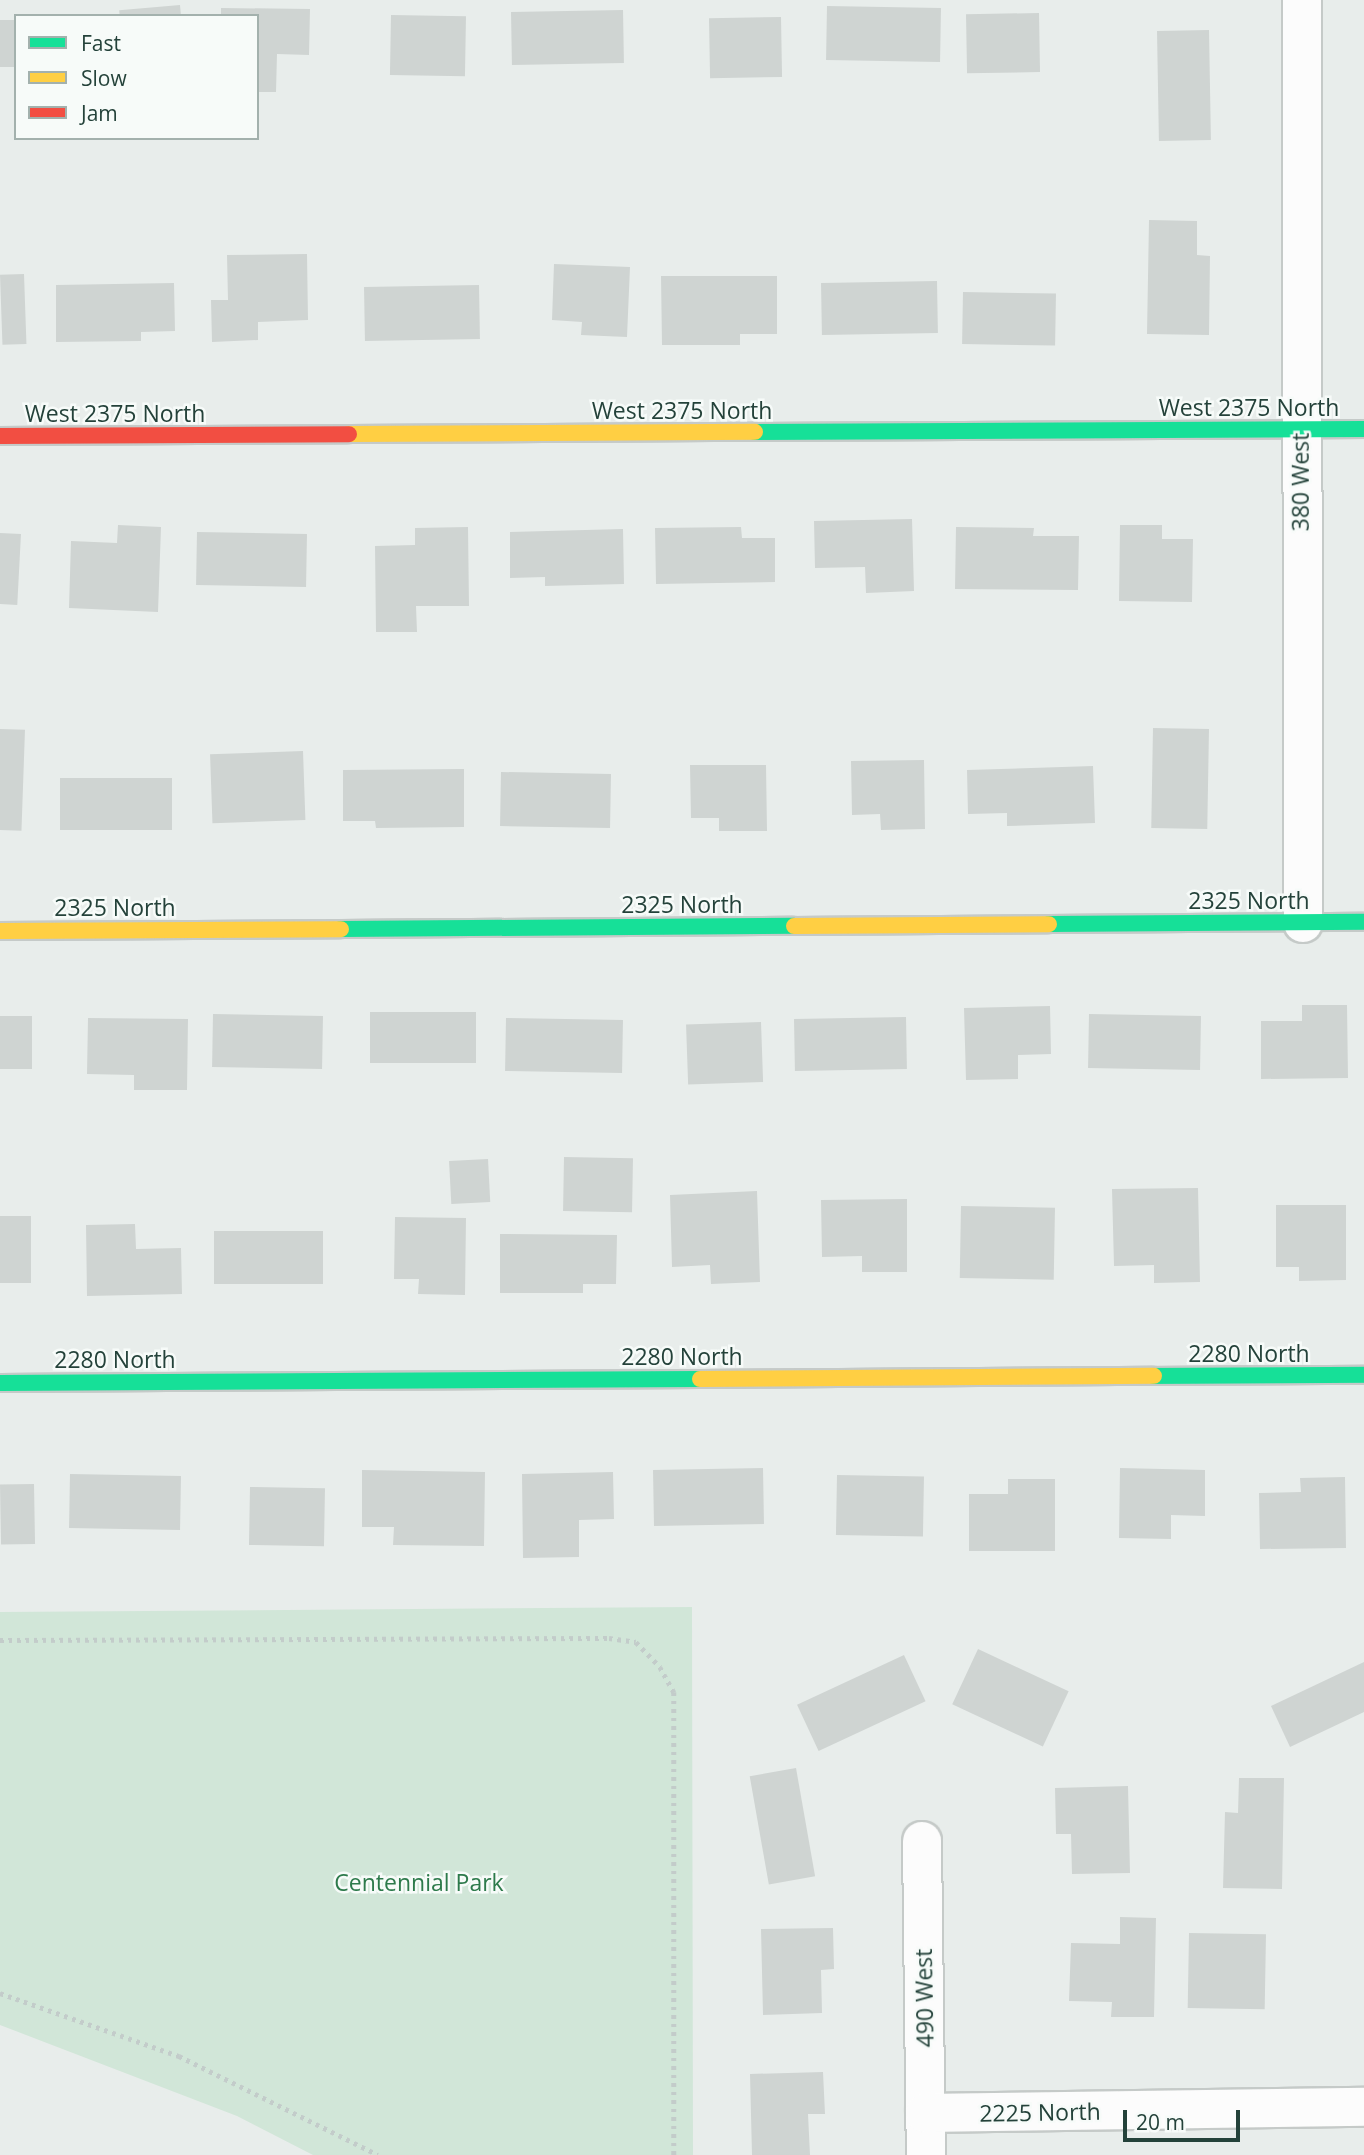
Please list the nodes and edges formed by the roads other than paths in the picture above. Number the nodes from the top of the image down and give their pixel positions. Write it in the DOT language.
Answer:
graph roads {
  1 [pos="1302,0"];
  2 [pos="1364,429"];
  3 [pos="1300,430"];
  4 [pos="0,436"];
  5 [pos="1364,922"];
  6 [pos="1303,923"];
  7 [pos="0,931"];
  8 [pos="1364,1375"];
  9 [pos="0,1383"];
  10 [pos="922,1841"];
  11 [pos="1364,2107"];
  12 [pos="925,2113"];
  13 [pos="926,2155"];
  1 -- 3 [label="street, 380 West"];
  2 -- 3 [label="street, West 2375 North"];
  3 -- 4 [label="street, West 2375 North"];
  3 -- 6 [label="street, 380 West"];
  5 -- 6 [label="street, 2325 North"];
  6 -- 7 [label="street, 2325 North"];
  8 -- 9 [label="street, 2280 North"];
  10 -- 12 [label="street, 490 West"];
  11 -- 12 [label="street, 2225 North"];
  12 -- 13 [label="street, 490 West"];
}
